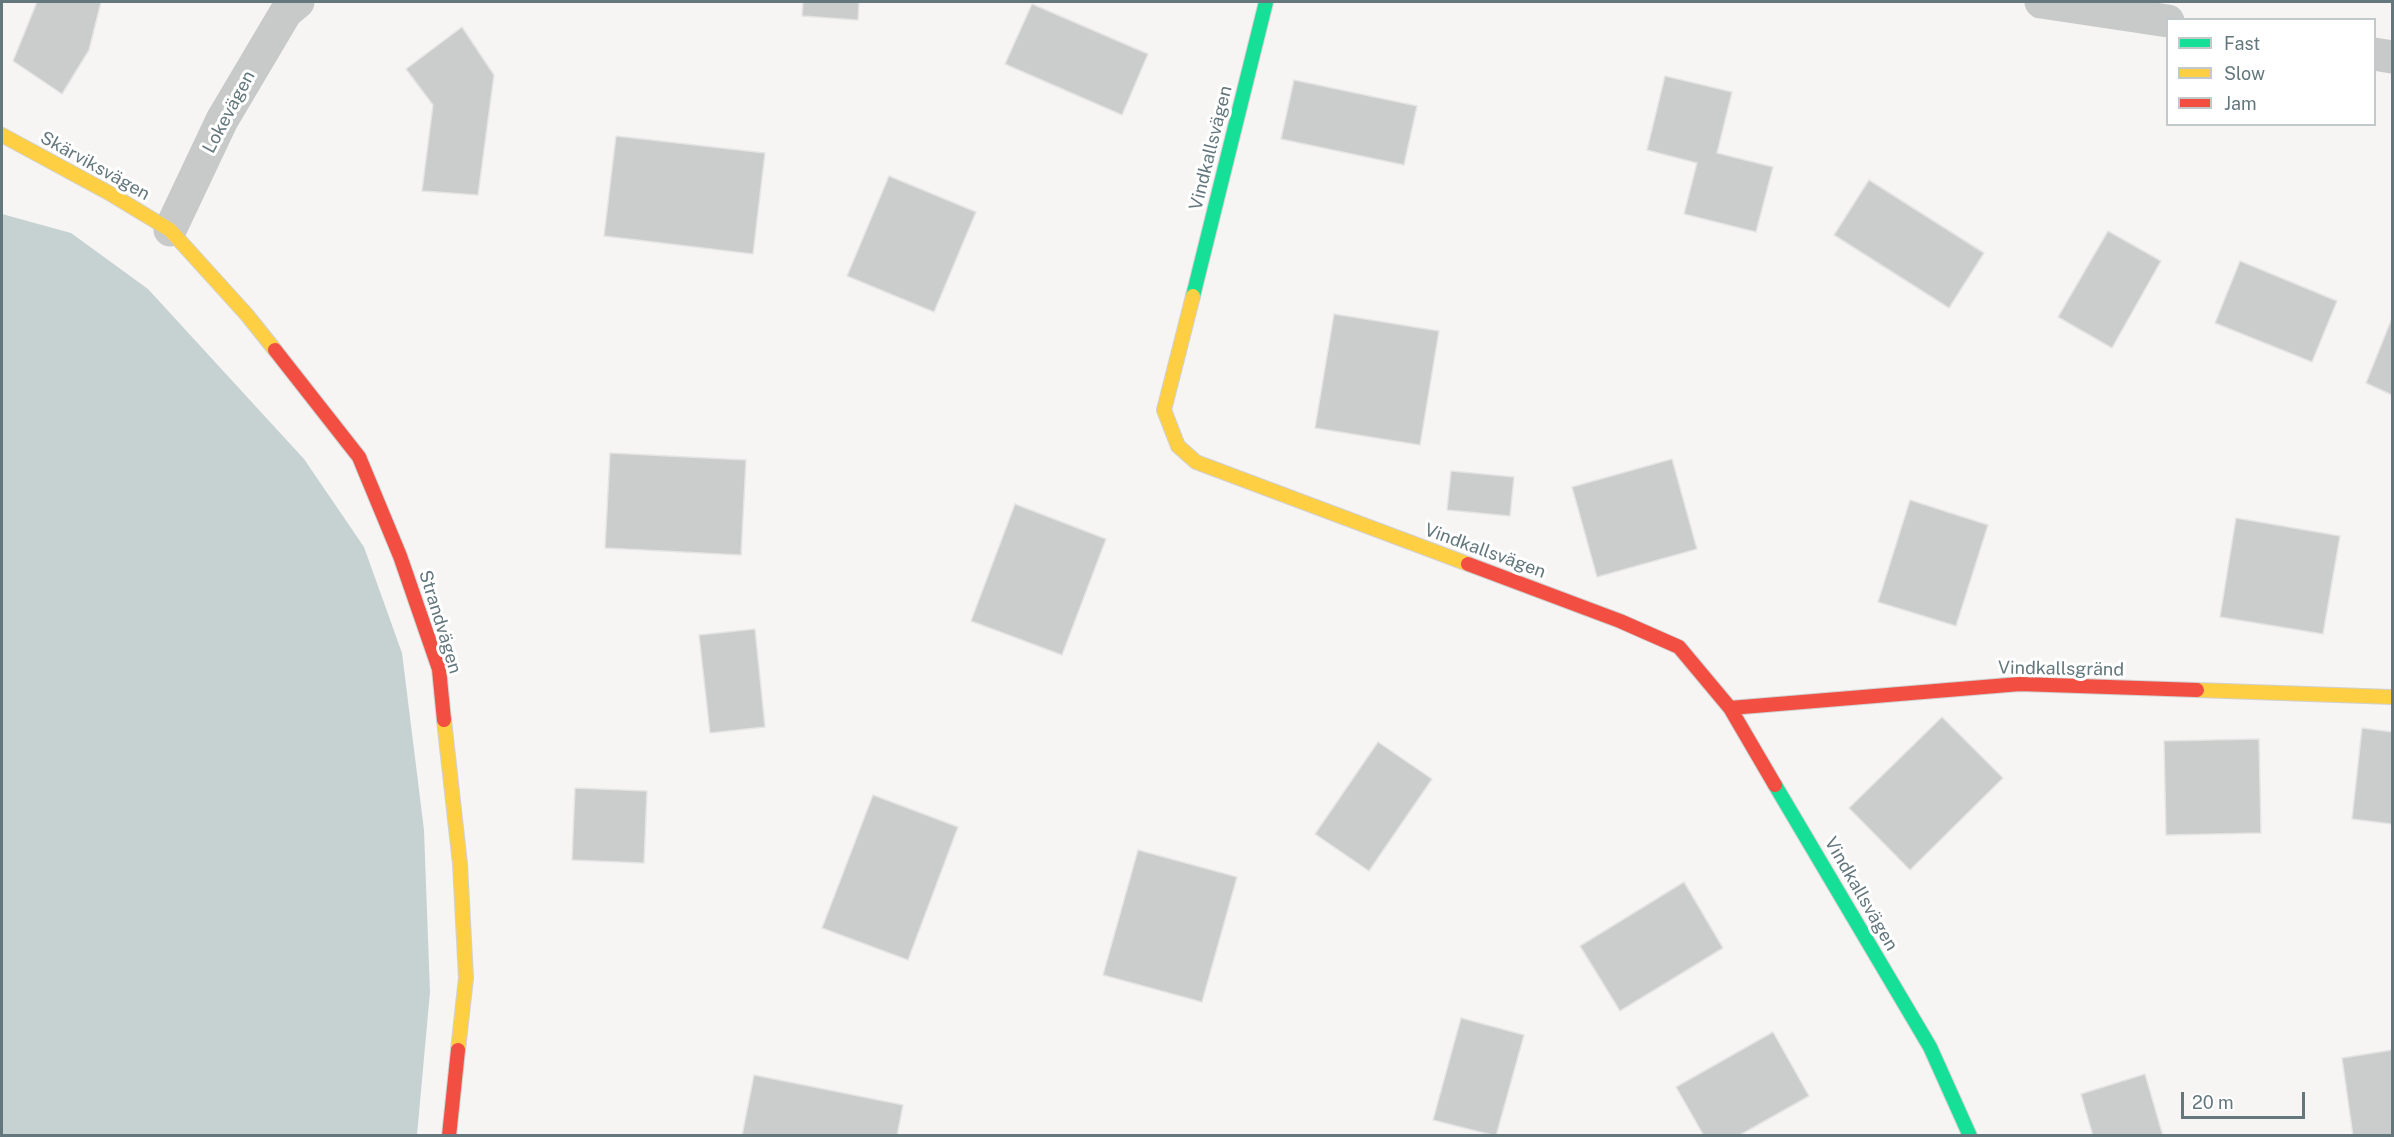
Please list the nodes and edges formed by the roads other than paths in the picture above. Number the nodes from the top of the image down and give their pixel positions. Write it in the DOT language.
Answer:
graph roads {
  1 [pos="298,2"];
  2 [pos="1266,2"];
  3 [pos="2042,2"];
  4 [pos="2166,21"];
  5 [pos="2376,54"];
  6 [pos="2392,57"];
  7 [pos="2,135"];
  8 [pos="171,230"];
  9 [pos="2392,698"];
  10 [pos="1731,708"];
  11 [pos="449,1136"];
  12 [pos="1970,1136"];
  1 -- 8 [label="street, Lokevägen"];
  2 -- 10 [label="street, Vindkallsvägen"];
  3 -- 4 [label="street"];
  5 -- 6 [label="street"];
  7 -- 8 [label="street, Skärviksvägen"];
  8 -- 11 [label="street, Strandvägen"];
  9 -- 10 [label="street, Vindkallsgränd"];
  10 -- 12 [label="street, Vindkallsvägen"];
}
